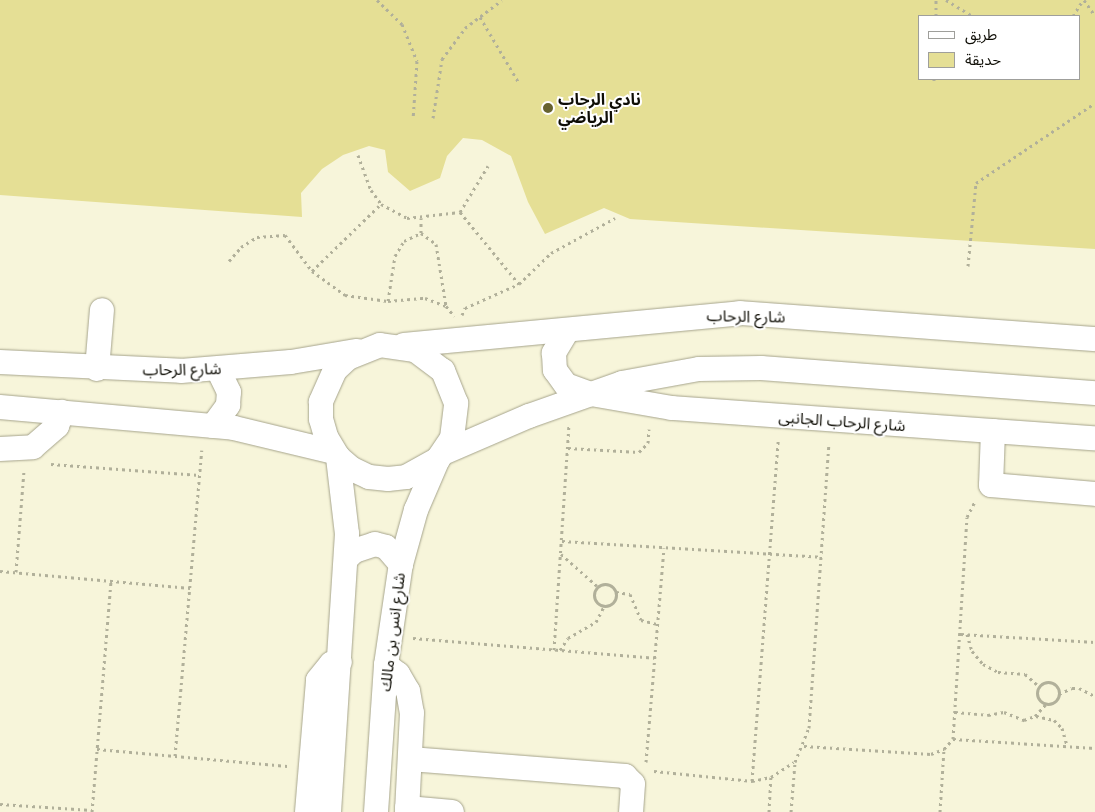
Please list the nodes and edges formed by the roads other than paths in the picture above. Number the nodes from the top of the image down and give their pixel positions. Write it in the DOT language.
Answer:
graph roads {
  1 [pos="102,310"];
  2 [pos="568,331"];
  3 [pos="1095,339"];
  4 [pos="398,345"];
  5 [pos="363,349"];
  6 [pos="0,362"];
  7 [pos="98,369"];
  8 [pos="218,369"];
  9 [pos="1095,393"];
  10 [pos="581,398"];
  11 [pos="0,407"];
  12 [pos="62,412"];
  13 [pos="209,425"];
  14 [pos="993,431"];
  15 [pos="1095,438"];
  16 [pos="0,449"];
  17 [pos="336,454"];
  18 [pos="440,456"];
  19 [pos="1095,494"];
  20 [pos="346,559"];
  21 [pos="401,564"];
  22 [pos="340,662"];
  23 [pos="386,665"];
  24 [pos="410,759"];
  25 [pos="407,810"];
  26 [pos="307,812"];
  27 [pos="330,812"];
  28 [pos="376,812"];
  29 [pos="452,812"];
  30 [pos="632,812"];
  1 -- 7 [label="street"];
  2 -- 3 [label="street, شارع الرحاب"];
  2 -- 4 [label="street, شارع الرحاب"];
  2 -- 10 [label="street, شارع الرحاب الجانبى"];
  4 -- 5 [label="street"];
  4 -- 18 [label="street"];
  5 -- 8 [label="street, شارع الرحاب"];
  5 -- 17 [label="street"];
  6 -- 7 [label="street, شارع الرحاب"];
  7 -- 8 [label="street, شارع الرحاب"];
  8 -- 13 [label="street"];
  9 -- 10 [label="street"];
  10 -- 14 [label="street, شارع الرحاب الجانبى"];
  10 -- 18 [label="street"];
  11 -- 12 [label="street"];
  12 -- 13 [label="street"];
  12 -- 16 [label="street"];
  13 -- 17 [label="street"];
  14 -- 15 [label="street, شارع الرحاب الجانبى"];
  14 -- 19 [label="street"];
  17 -- 18 [label="street"];
  17 -- 20 [label="street"];
  18 -- 21 [label="street, شارع انس بن مالك"];
  20 -- 21 [label="street"];
  20 -- 22 [label="street"];
  21 -- 23 [label="street, شارع انس بن مالك"];
  22 -- 26 [label="street"];
  22 -- 27 [label="street"];
  23 -- 24 [label="street"];
  23 -- 28 [label="street, شارع انس بن مالك"];
  24 -- 25 [label="street"];
  24 -- 30 [label="street"];
  25 -- 29 [label="street"];
}
